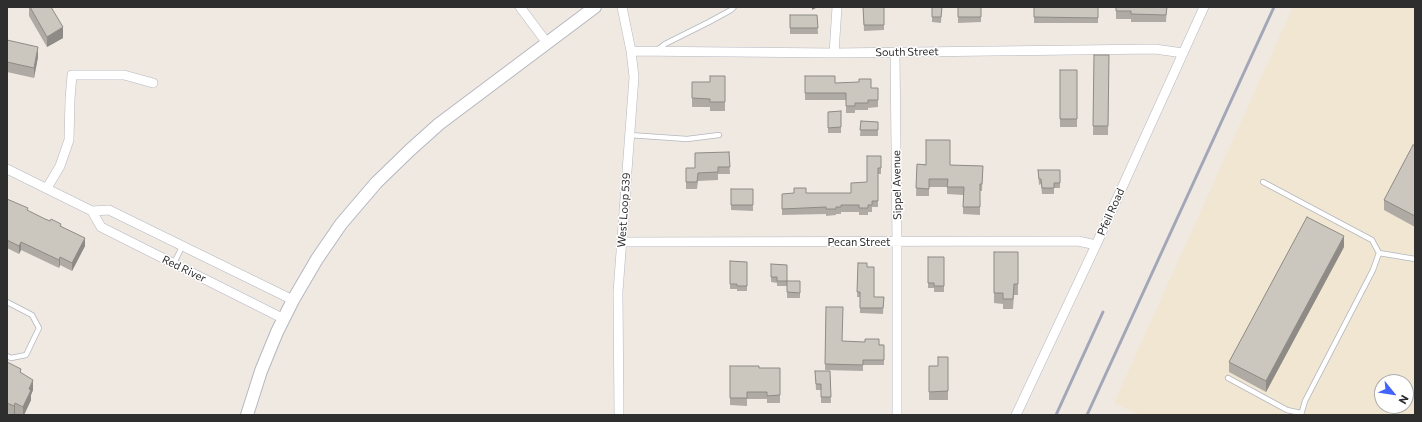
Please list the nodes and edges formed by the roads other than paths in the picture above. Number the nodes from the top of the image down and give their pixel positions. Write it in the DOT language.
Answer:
graph roads {
  1 [pos="520,7"];
  2 [pos="595,7"];
  3 [pos="622,7"];
  4 [pos="734,7"];
  5 [pos="837,7"];
  6 [pos="1204,7"];
  7 [pos="548,43"];
  8 [pos="631,51"];
  9 [pos="655,51"];
  10 [pos="895,52"];
  11 [pos="834,53"];
  12 [pos="1183,53"];
  13 [pos="153,83"];
  14 [pos="630,135"];
  15 [pos="719,136"];
  16 [pos="7,168"];
  17 [pos="1263,182"];
  18 [pos="47,188"];
  19 [pos="92,211"];
  20 [pos="621,242"];
  21 [pos="897,242"];
  22 [pos="183,245"];
  23 [pos="1096,245"];
  24 [pos="1379,253"];
  25 [pos="1415,259"];
  26 [pos="174,264"];
  27 [pos="294,300"];
  28 [pos="7,302"];
  29 [pos="284,319"];
  30 [pos="7,356"];
  31 [pos="1228,378"];
  32 [pos="1014,414"];
  33 [pos="1302,414"];
  34 [pos="247,415"];
  35 [pos="619,415"];
  36 [pos="897,415"];
  1 -- 7 [label="street"];
  2 -- 7 [label="main road"];
  3 -- 8 [label="street, West Loop 539"];
  4 -- 9 [label="lane"];
  5 -- 11 [label="street"];
  6 -- 12 [label="street, Pfeil Road"];
  7 -- 27 [label="main road"];
  8 -- 9 [label="street, South Street"];
  8 -- 14 [label="street, West Loop 539"];
  9 -- 11 [label="street, South Street"];
  10 -- 11 [label="street, South Street"];
  10 -- 12 [label="street, South Street"];
  10 -- 21 [label="street, Sippel Avenue"];
  12 -- 23 [label="street, Pfeil Road"];
  13 -- 18 [label="street"];
  14 -- 15 [label="lane"];
  14 -- 20 [label="street, West Loop 539"];
  16 -- 18 [label="street, Red River"];
  17 -- 24 [label="lane"];
  18 -- 19 [label="street, Red River"];
  19 -- 22 [label="street, Red River"];
  19 -- 26 [label="street, Red River"];
  20 -- 21 [label="street, Pecan Street"];
  20 -- 35 [label="street, West Loop 539"];
  21 -- 23 [label="street, Pecan Street"];
  21 -- 36 [label="street, Sippel Avenue"];
  22 -- 26 [label="lane"];
  22 -- 27 [label="street, Red River"];
  23 -- 32 [label="street, Pfeil Road"];
  24 -- 25 [label="lane"];
  24 -- 33 [label="lane"];
  26 -- 29 [label="street, Red River"];
  27 -- 29 [label="main road"];
  28 -- 30 [label="lane"];
  29 -- 34 [label="main road"];
  31 -- 33 [label="lane"];
}
